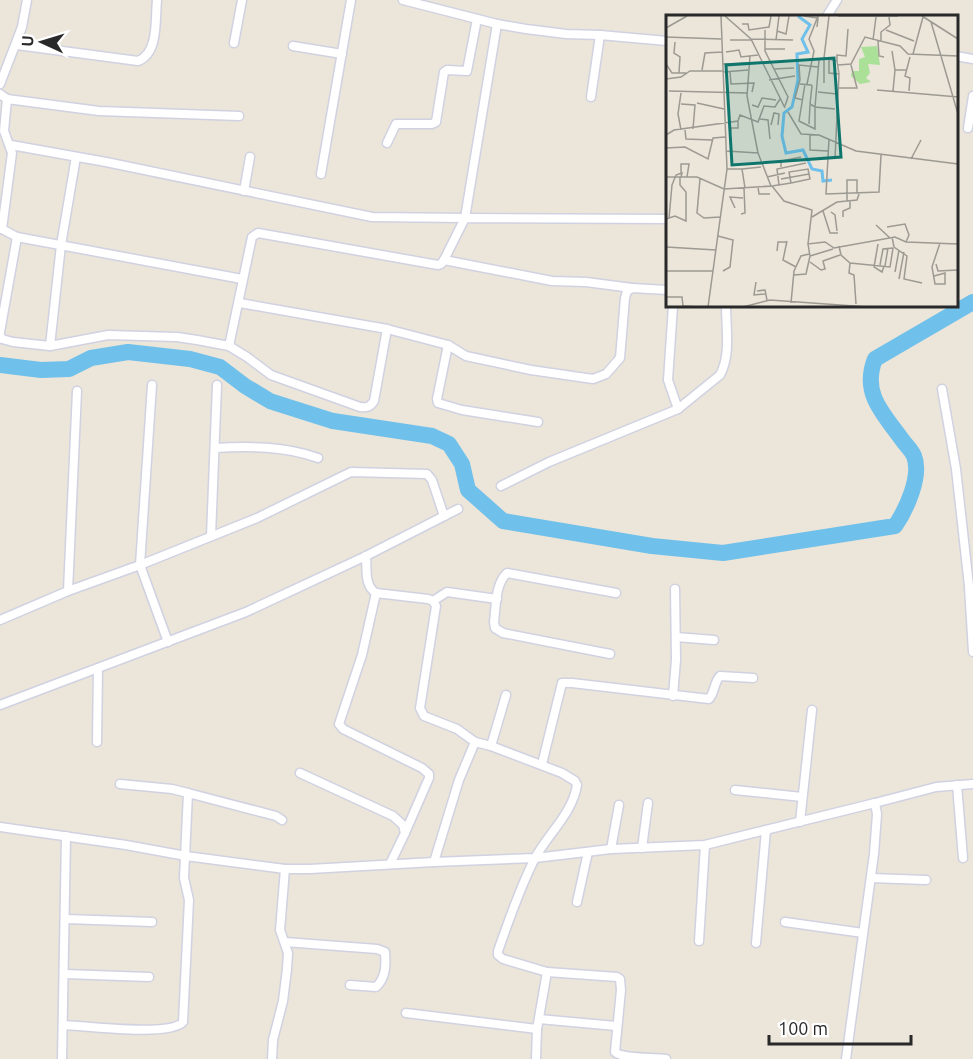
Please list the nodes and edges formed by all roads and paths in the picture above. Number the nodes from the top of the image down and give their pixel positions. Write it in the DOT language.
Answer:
graph roads {
  1 [pos="27,0"];
  2 [pos="157,0"];
  3 [pos="242,0"];
  4 [pos="351,0"];
  5 [pos="403,0"];
  6 [pos="837,0"];
  7 [pos="828,15"];
  8 [pos="477,19"];
  9 [pos="497,24"];
  10 [pos="600,35"];
  11 [pos="666,41"];
  12 [pos="234,43"];
  13 [pos="16,45"];
  14 [pos="293,46"];
  15 [pos="342,54"];
  16 [pos="958,56"];
  17 [pos="973,59"];
  18 [pos="0,84"];
  19 [pos="4,96"];
  20 [pos="973,96"];
  21 [pos="591,97"];
  22 [pos="238,116"];
  23 [pos="970,128"];
  24 [pos="387,143"];
  25 [pos="11,145"];
  26 [pos="76,157"];
  27 [pos="250,157"];
  28 [pos="321,174"];
  29 [pos="244,190"];
  30 [pos="465,218"];
  31 [pos="666,219"];
  32 [pos="1,228"];
  33 [pos="17,237"];
  34 [pos="61,245"];
  35 [pos="444,260"];
  36 [pos="242,279"];
  37 [pos="632,288"];
  38 [pos="666,291"];
  39 [pos="240,303"];
  40 [pos="673,308"];
  41 [pos="726,308"];
  42 [pos="387,329"];
  43 [pos="0,334"];
  44 [pos="448,345"];
  45 [pos="50,346"];
  46 [pos="229,346"];
  47 [pos="152,385"];
  48 [pos="217,385"];
  49 [pos="942,389"];
  50 [pos="77,391"];
  51 [pos="678,409"];
  52 [pos="538,422"];
  53 [pos="215,448"];
  54 [pos="318,458"];
  55 [pos="501,486"];
  56 [pos="458,508"];
  57 [pos="444,516"];
  58 [pos="211,536"];
  59 [pos="366,556"];
  60 [pos="140,566"];
  61 [pos="971,588"];
  62 [pos="675,589"];
  63 [pos="68,591"];
  64 [pos="376,593"];
  65 [pos="616,593"];
  66 [pos="497,599"];
  67 [pos="433,601"];
  68 [pos="0,620"];
  69 [pos="676,637"];
  70 [pos="714,640"];
  71 [pos="168,642"];
  72 [pos="973,652"];
  73 [pos="610,654"];
  74 [pos="98,668"];
  75 [pos="753,678"];
  76 [pos="506,695"];
  77 [pos="673,696"];
  78 [pos="0,705"];
  79 [pos="812,710"];
  80 [pos="97,742"];
  81 [pos="475,742"];
  82 [pos="491,746"];
  83 [pos="542,764"];
  84 [pos="300,773"];
  85 [pos="120,784"];
  86 [pos="973,784"];
  87 [pos="957,785"];
  88 [pos="735,790"];
  89 [pos="188,793"];
  90 [pos="802,797"];
  91 [pos="648,803"];
  92 [pos="875,803"];
  93 [pos="619,805"];
  94 [pos="282,820"];
  95 [pos="800,822"];
  96 [pos="0,827"];
  97 [pos="766,830"];
  98 [pos="405,833"];
  99 [pos="66,836"];
  100 [pos="705,844"];
  101 [pos="642,848"];
  102 [pos="611,849"];
  103 [pos="588,852"];
  104 [pos="186,856"];
  105 [pos="535,858"];
  106 [pos="963,858"];
  107 [pos="434,862"];
  108 [pos="390,864"];
  109 [pos="285,869"];
  110 [pos="871,878"];
  111 [pos="926,880"];
  112 [pos="577,902"];
  113 [pos="66,919"];
  114 [pos="152,922"];
  115 [pos="785,922"];
  116 [pos="863,933"];
  117 [pos="285,942"];
  118 [pos="699,942"];
  119 [pos="756,943"];
  120 [pos="547,972"];
  121 [pos="65,974"];
  122 [pos="149,977"];
  123 [pos="350,985"];
  124 [pos="406,1013"];
  125 [pos="539,1019"];
  126 [pos="64,1024"];
  127 [pos="616,1026"];
  128 [pos="537,1029"];
  129 [pos="62,1059"];
  130 [pos="272,1059"];
  131 [pos="536,1059"];
  132 [pos="666,1059"];
  133 [pos="846,1059"];
  1 -- 13 [label="street"];
  2 -- 13 [label="street"];
  3 -- 12 [label="street"];
  4 -- 15 [label="street"];
  5 -- 8 [label="street"];
  6 -- 7 [label="street"];
  8 -- 9 [label="street"];
  8 -- 24 [label="street"];
  9 -- 10 [label="street"];
  9 -- 30 [label="street"];
  10 -- 11 [label="street"];
  10 -- 21 [label="street"];
  13 -- 18 [label="street"];
  14 -- 15 [label="street"];
  15 -- 28 [label="street"];
  16 -- 17 [label="street"];
  19 -- 22 [label="street"];
  19 -- 25 [label="street"];
  20 -- 23 [label="street"];
  25 -- 26 [label="street"];
  25 -- 32 [label="street"];
  26 -- 29 [label="street"];
  26 -- 34 [label="street"];
  27 -- 29 [label="street"];
  29 -- 30 [label="street"];
  30 -- 31 [label="street"];
  30 -- 35 [label="street"];
  32 -- 33 [label="street"];
  33 -- 34 [label="street"];
  33 -- 43 [label="street"];
  34 -- 36 [label="street"];
  34 -- 45 [label="street"];
  35 -- 36 [label="street"];
  35 -- 37 [label="street"];
  36 -- 39 [label="street"];
  37 -- 38 [label="street"];
  37 -- 44 [label="street"];
  39 -- 42 [label="street"];
  39 -- 46 [label="street"];
  40 -- 51 [label="street"];
  41 -- 51 [label="street"];
  42 -- 44 [label="street"];
  42 -- 46 [label="street"];
  43 -- 45 [label="street"];
  44 -- 52 [label="street"];
  45 -- 46 [label="street"];
  47 -- 60 [label="street"];
  48 -- 53 [label="street"];
  49 -- 61 [label="street"];
  50 -- 63 [label="street"];
  51 -- 55 [label="street"];
  53 -- 54 [label="street"];
  53 -- 58 [label="street"];
  56 -- 57 [label="street"];
  57 -- 58 [label="street"];
  57 -- 59 [label="street"];
  58 -- 60 [label="street"];
  59 -- 64 [label="street"];
  59 -- 71 [label="street"];
  60 -- 63 [label="street"];
  60 -- 71 [label="street"];
  61 -- 72 [label="street"];
  62 -- 69 [label="street"];
  63 -- 68 [label="street"];
  64 -- 67 [label="street"];
  64 -- 98 [label="street"];
  65 -- 66 [label="street"];
  66 -- 67 [label="street"];
  66 -- 73 [label="street"];
  67 -- 81 [label="street"];
  69 -- 70 [label="street"];
  69 -- 77 [label="street"];
  71 -- 74 [label="street"];
  74 -- 78 [label="street"];
  74 -- 80 [label="street"];
  75 -- 77 [label="street"];
  76 -- 82 [label="street"];
  77 -- 83 [label="street"];
  79 -- 90 [label="street"];
  81 -- 82 [label="street"];
  81 -- 107 [label="street"];
  82 -- 83 [label="street"];
  83 -- 105 [label="street"];
  84 -- 98 [label="street"];
  85 -- 89 [label="street"];
  86 -- 87 [label="street"];
  87 -- 92 [label="street"];
  87 -- 106 [label="street"];
  88 -- 90 [label="street"];
  89 -- 94 [label="street"];
  89 -- 104 [label="street"];
  90 -- 95 [label="street"];
  91 -- 101 [label="street"];
  92 -- 95 [label="street"];
  92 -- 110 [label="street"];
  93 -- 102 [label="street"];
  95 -- 97 [label="street"];
  96 -- 99 [label="street"];
  97 -- 100 [label="street"];
  97 -- 119 [label="street"];
  98 -- 108 [label="street"];
  99 -- 104 [label="street"];
  99 -- 113 [label="street"];
  100 -- 101 [label="street"];
  100 -- 118 [label="street"];
  101 -- 102 [label="street"];
  102 -- 103 [label="street"];
  103 -- 105 [label="street"];
  103 -- 112 [label="street"];
  104 -- 109 [label="street"];
  104 -- 126 [label="street"];
  105 -- 107 [label="street"];
  105 -- 120 [label="street"];
  107 -- 108 [label="street"];
  108 -- 109 [label="street"];
  109 -- 117 [label="street"];
  110 -- 111 [label="street"];
  110 -- 116 [label="street"];
  113 -- 114 [label="street"];
  113 -- 121 [label="street"];
  115 -- 116 [label="street"];
  116 -- 133 [label="street"];
  117 -- 123 [label="street"];
  117 -- 130 [label="street"];
  120 -- 125 [label="street"];
  120 -- 127 [label="street"];
  121 -- 122 [label="street"];
  121 -- 126 [label="street"];
  124 -- 128 [label="street"];
  125 -- 127 [label="street"];
  125 -- 128 [label="street"];
  126 -- 129 [label="street"];
  127 -- 132 [label="street"];
  128 -- 131 [label="street"];
}
